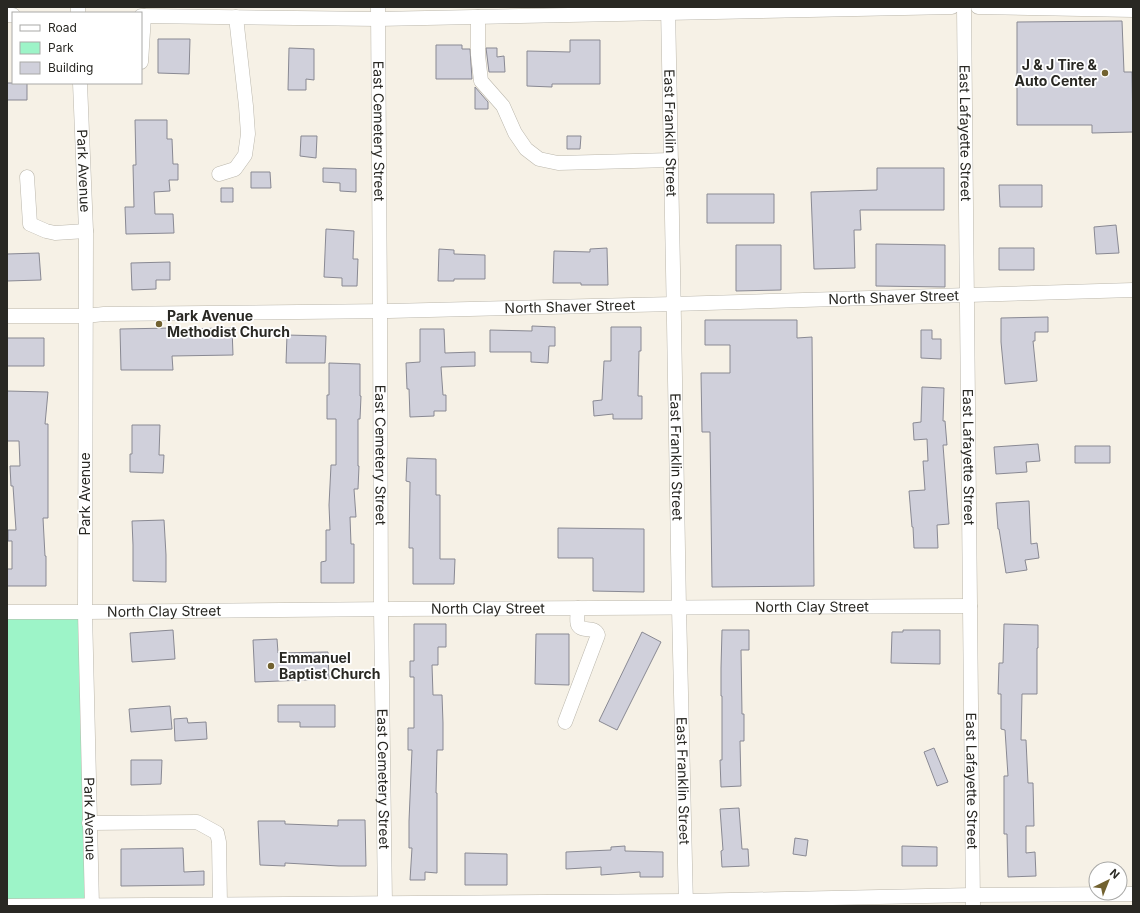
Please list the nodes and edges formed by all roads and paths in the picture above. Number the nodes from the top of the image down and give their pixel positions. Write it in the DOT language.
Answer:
graph roads {
  1 [pos="952,7"];
  2 [pos="964,7"];
  3 [pos="978,7"];
  4 [pos="875,8"];
  5 [pos="729,9"];
  6 [pos="668,10"];
  7 [pos="1133,10"];
  8 [pos="211,12"];
  9 [pos="522,12"];
  10 [pos="378,13"];
  11 [pos="142,16"];
  12 [pos="236,17"];
  13 [pos="478,17"];
  14 [pos="80,84"];
  15 [pos="671,160"];
  16 [pos="219,174"];
  17 [pos="26,177"];
  18 [pos="86,230"];
  19 [pos="1133,290"];
  20 [pos="967,295"];
  21 [pos="674,304"];
  22 [pos="380,312"];
  23 [pos="7,316"];
  24 [pos="85,316"];
  25 [pos="970,606"];
  26 [pos="578,608"];
  27 [pos="679,608"];
  28 [pos="381,609"];
  29 [pos="7,612"];
  30 [pos="84,612"];
  31 [pos="565,722"];
  32 [pos="90,823"];
  33 [pos="1133,894"];
  34 [pos="973,901"];
  35 [pos="385,903"];
  36 [pos="220,904"];
  37 [pos="686,904"];
  38 [pos="7,906"];
  39 [pos="92,906"];
  1 -- 4 [label="street"];
  2 -- 20 [label="street, East Lafayette Street"];
  3 -- 7 [label="street"];
  4 -- 5 [label="street"];
  5 -- 6 [label="street"];
  6 -- 9 [label="street"];
  6 -- 15 [label="street, East Franklin Street"];
  8 -- 11 [label="street"];
  8 -- 12 [label="street"];
  9 -- 13 [label="street"];
  10 -- 12 [label="street"];
  10 -- 13 [label="street"];
  10 -- 22 [label="street, East Cemetery Street"];
  12 -- 16 [label="street"];
  13 -- 15 [label="street"];
  14 -- 18 [label="street, Park Avenue"];
  15 -- 21 [label="street, East Franklin Street"];
  17 -- 18 [label="street"];
  18 -- 24 [label="street, Park Avenue"];
  19 -- 20 [label="street, North Shaver Street"];
  20 -- 21 [label="street, North Shaver Street"];
  20 -- 25 [label="street, East Lafayette Street"];
  21 -- 22 [label="street, North Shaver Street"];
  21 -- 27 [label="street, East Franklin Street"];
  22 -- 24 [label="street, North Shaver Street"];
  22 -- 28 [label="street, East Cemetery Street"];
  23 -- 24 [label="street, North Shaver Street"];
  24 -- 30 [label="street, Park Avenue"];
  25 -- 27 [label="street, North Clay Street"];
  25 -- 34 [label="street, East Lafayette Street"];
  26 -- 27 [label="street, North Clay Street"];
  26 -- 28 [label="street, North Clay Street"];
  26 -- 31 [label="street"];
  27 -- 37 [label="street, East Franklin Street"];
  28 -- 30 [label="street, North Clay Street"];
  28 -- 35 [label="street, East Cemetery Street"];
  29 -- 30 [label="street, North Clay Street"];
  30 -- 32 [label="street, Park Avenue"];
  32 -- 36 [label="street"];
  32 -- 39 [label="street, Park Avenue"];
  33 -- 34 [label="street"];
  34 -- 37 [label="street"];
  35 -- 36 [label="street"];
  35 -- 37 [label="street"];
  36 -- 39 [label="street"];
  38 -- 39 [label="street"];
}
